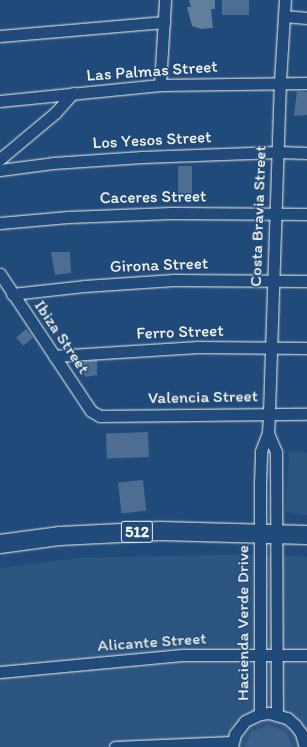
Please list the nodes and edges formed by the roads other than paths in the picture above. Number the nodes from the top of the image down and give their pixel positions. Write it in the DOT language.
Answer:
graph roads {
  1 [pos="165,0"];
  2 [pos="285,0"];
  3 [pos="284,16"];
  4 [pos="307,18"];
  5 [pos="164,22"];
  6 [pos="0,36"];
  7 [pos="280,81"];
  8 [pos="307,82"];
  9 [pos="160,85"];
  10 [pos="73,93"];
  11 [pos="0,101"];
  12 [pos="278,152"];
  13 [pos="307,153"];
  14 [pos="0,159"];
  15 [pos="0,170"];
  16 [pos="276,212"];
  17 [pos="307,214"];
  18 [pos="0,223"];
  19 [pos="0,274"];
  20 [pos="273,280"];
  21 [pos="307,281"];
  22 [pos="12,294"];
  23 [pos="270,347"];
  24 [pos="307,348"];
  25 [pos="54,356"];
  26 [pos="270,412"];
  27 [pos="307,414"];
  28 [pos="100,416"];
  29 [pos="268,433"];
  30 [pos="267,533"];
  31 [pos="307,535"];
  32 [pos="0,544"];
  33 [pos="260,654"];
  34 [pos="277,654"];
  35 [pos="307,655"];
  36 [pos="0,672"];
  37 [pos="260,714"];
  38 [pos="277,714"];
  39 [pos="305,744"];
  40 [pos="232,745"];
  41 [pos="115,747"];
  1 -- 5 [label="street"];
  2 -- 3 [label="street, Costa Bravia Street"];
  3 -- 4 [label="street"];
  3 -- 7 [label="street, Costa Bravia Street"];
  5 -- 6 [label="street"];
  5 -- 9 [label="street"];
  7 -- 8 [label="street, Las Palmas Street"];
  7 -- 9 [label="street, Las Palmas Street"];
  7 -- 12 [label="street, Costa Bravia Street"];
  9 -- 10 [label="street, Las Palmas Street"];
  10 -- 11 [label="street, Las Palmas Street"];
  10 -- 14 [label="street"];
  12 -- 13 [label="street, Los Yesos Street"];
  12 -- 15 [label="street, Los Yesos Street"];
  12 -- 16 [label="street, Costa Bravia Street"];
  16 -- 17 [label="street, Caceres Street"];
  16 -- 18 [label="street, Caceres Street"];
  16 -- 20 [label="street, Costa Bravia Street"];
  19 -- 22 [label="street, Ibiza Street"];
  20 -- 21 [label="street, Girona Street"];
  20 -- 22 [label="street, Girona Street"];
  20 -- 23 [label="street, Costa Bravia Street"];
  22 -- 25 [label="street, Ibiza Street"];
  23 -- 24 [label="street, Ferro Street"];
  23 -- 25 [label="street, Ferro Street"];
  23 -- 26 [label="street, Costa Bravia Street"];
  25 -- 28 [label="street, Ibiza Street"];
  26 -- 27 [label="street, Valencia Street"];
  26 -- 28 [label="street, Valencia Street"];
  26 -- 29 [label="street, Costa Bravia Street"];
  29 -- 30 [label="street, Costa Bravia Street"];
  29 -- 30 [label="street, Costa Bravia Street"];
  30 -- 31 [label="main road"];
  30 -- 32 [label="main road, 512"];
  30 -- 33 [label="street, Hacienda Verde Drive"];
  30 -- 34 [label="street, Hacienda Verde Drive"];
  33 -- 34 [label="street, Alicante Street"];
  33 -- 36 [label="street, Alicante Street"];
  33 -- 37 [label="street, Hacienda Verde Drive"];
  34 -- 35 [label="street, Alicante Street"];
  34 -- 38 [label="street, Hacienda Verde Drive"];
  37 -- 38 [label="street"];
  37 -- 40 [label="street"];
  38 -- 39 [label="street"];
  40 -- 41 [label="street"];
}
